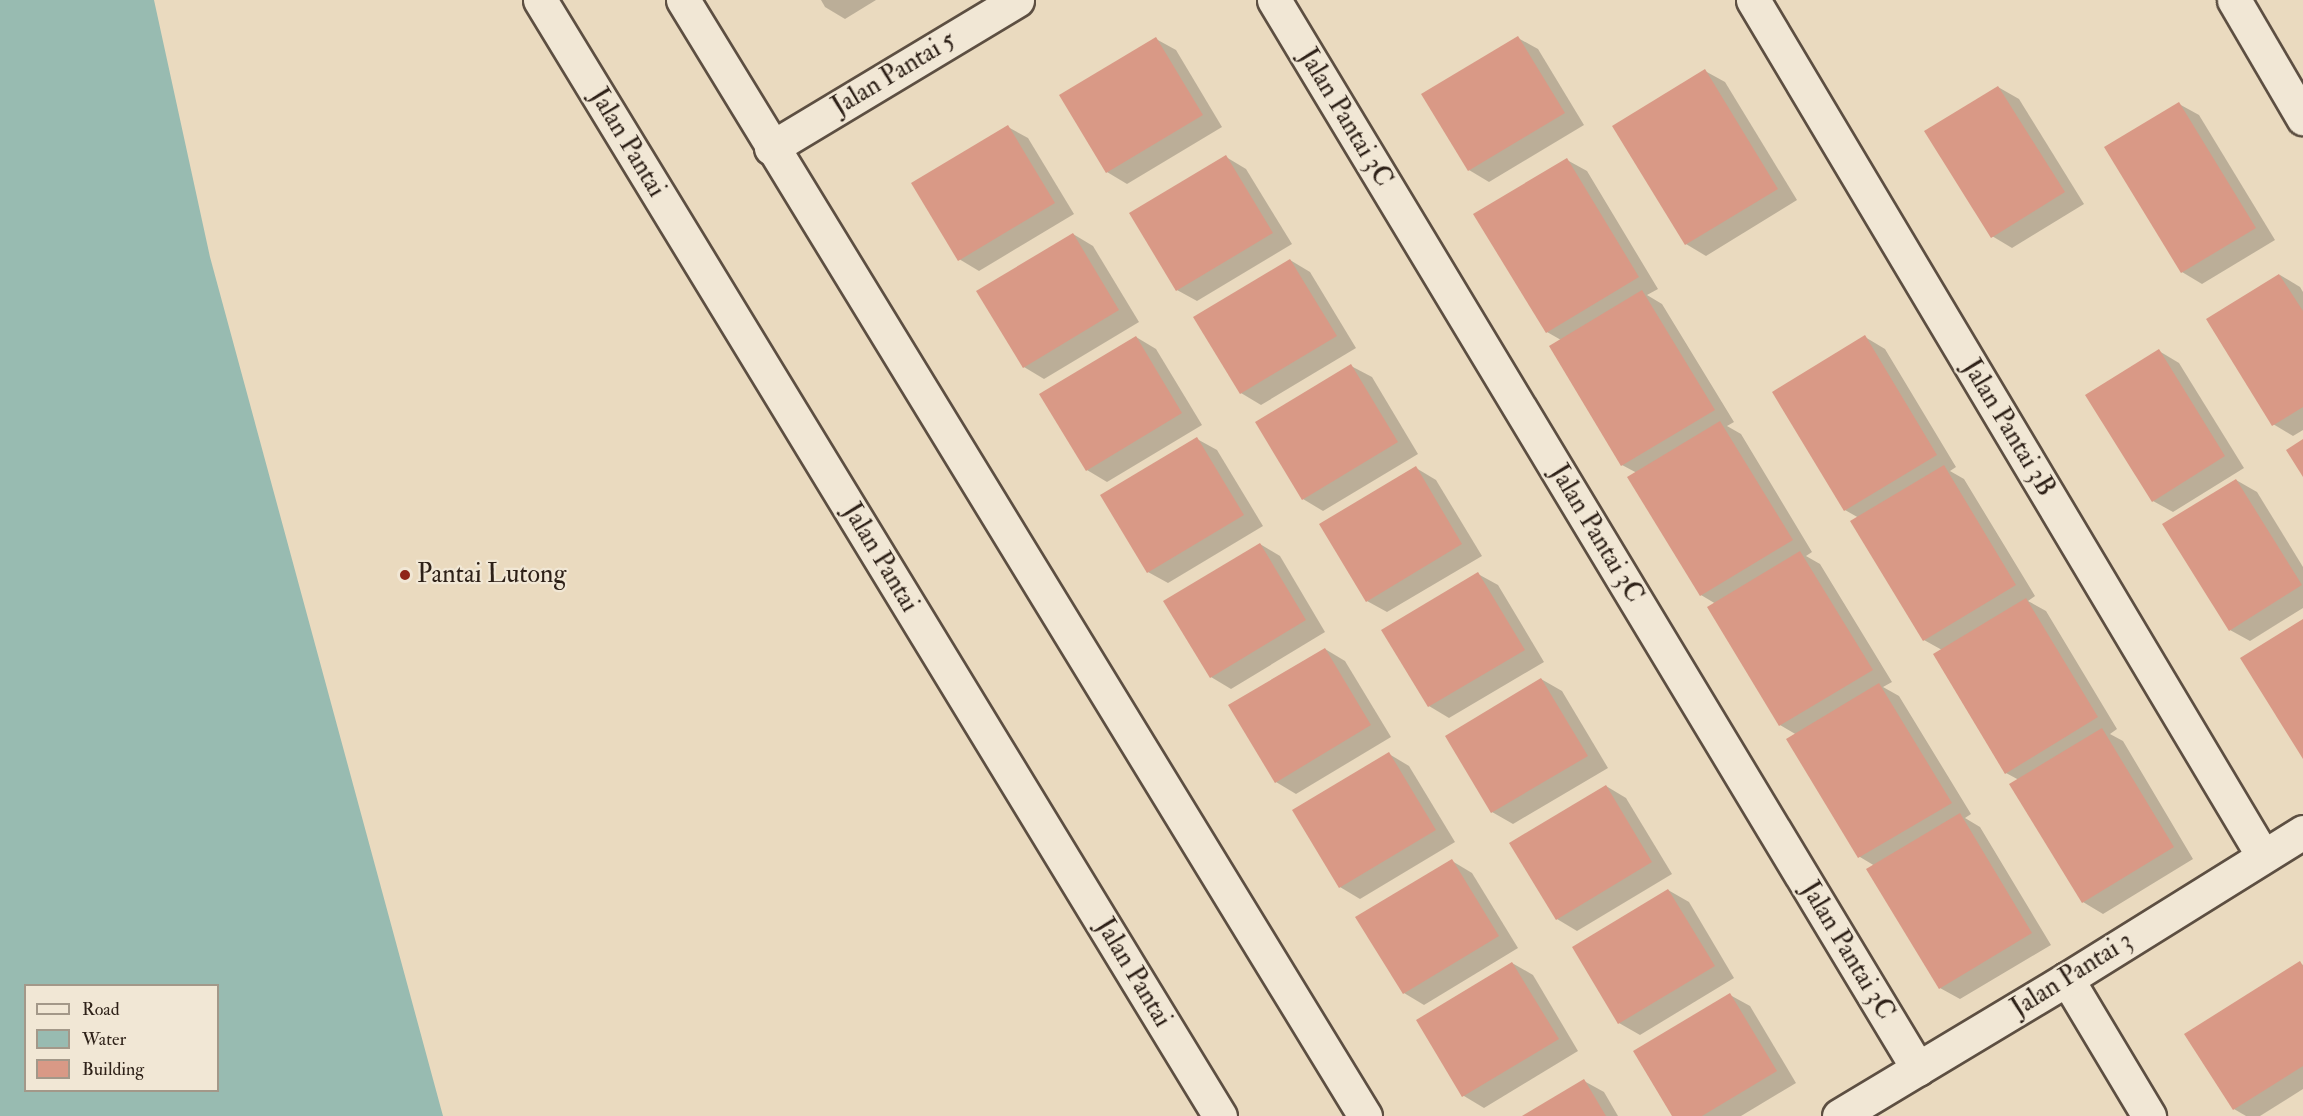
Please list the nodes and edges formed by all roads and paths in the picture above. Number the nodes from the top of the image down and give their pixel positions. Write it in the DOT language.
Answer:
graph roads {
  1 [pos="540,0"];
  2 [pos="683,0"];
  3 [pos="1017,0"];
  4 [pos="1274,0"];
  5 [pos="1753,0"];
  6 [pos="2234,0"];
  7 [pos="2303,118"];
  8 [pos="771,148"];
  9 [pos="2303,832"];
  10 [pos="2263,856"];
  11 [pos="2067,979"];
  12 [pos="1918,1069"];
  13 [pos="1220,1116"];
  14 [pos="1365,1116"];
  15 [pos="1839,1116"];
  16 [pos="2150,1116"];
  1 -- 13 [label="street, Jalan Pantai"];
  2 -- 8 [label="street"];
  3 -- 8 [label="street, Jalan Pantai 5"];
  4 -- 12 [label="street, Jalan Pantai 3C"];
  5 -- 10 [label="street, Jalan Pantai 3B"];
  6 -- 7 [label="street"];
  8 -- 14 [label="street"];
  9 -- 10 [label="street, Jalan Pantai 3"];
  10 -- 11 [label="street, Jalan Pantai 3"];
  11 -- 12 [label="street, Jalan Pantai 3"];
  11 -- 16 [label="street"];
  12 -- 15 [label="street, Jalan Pantai 3"];
}
